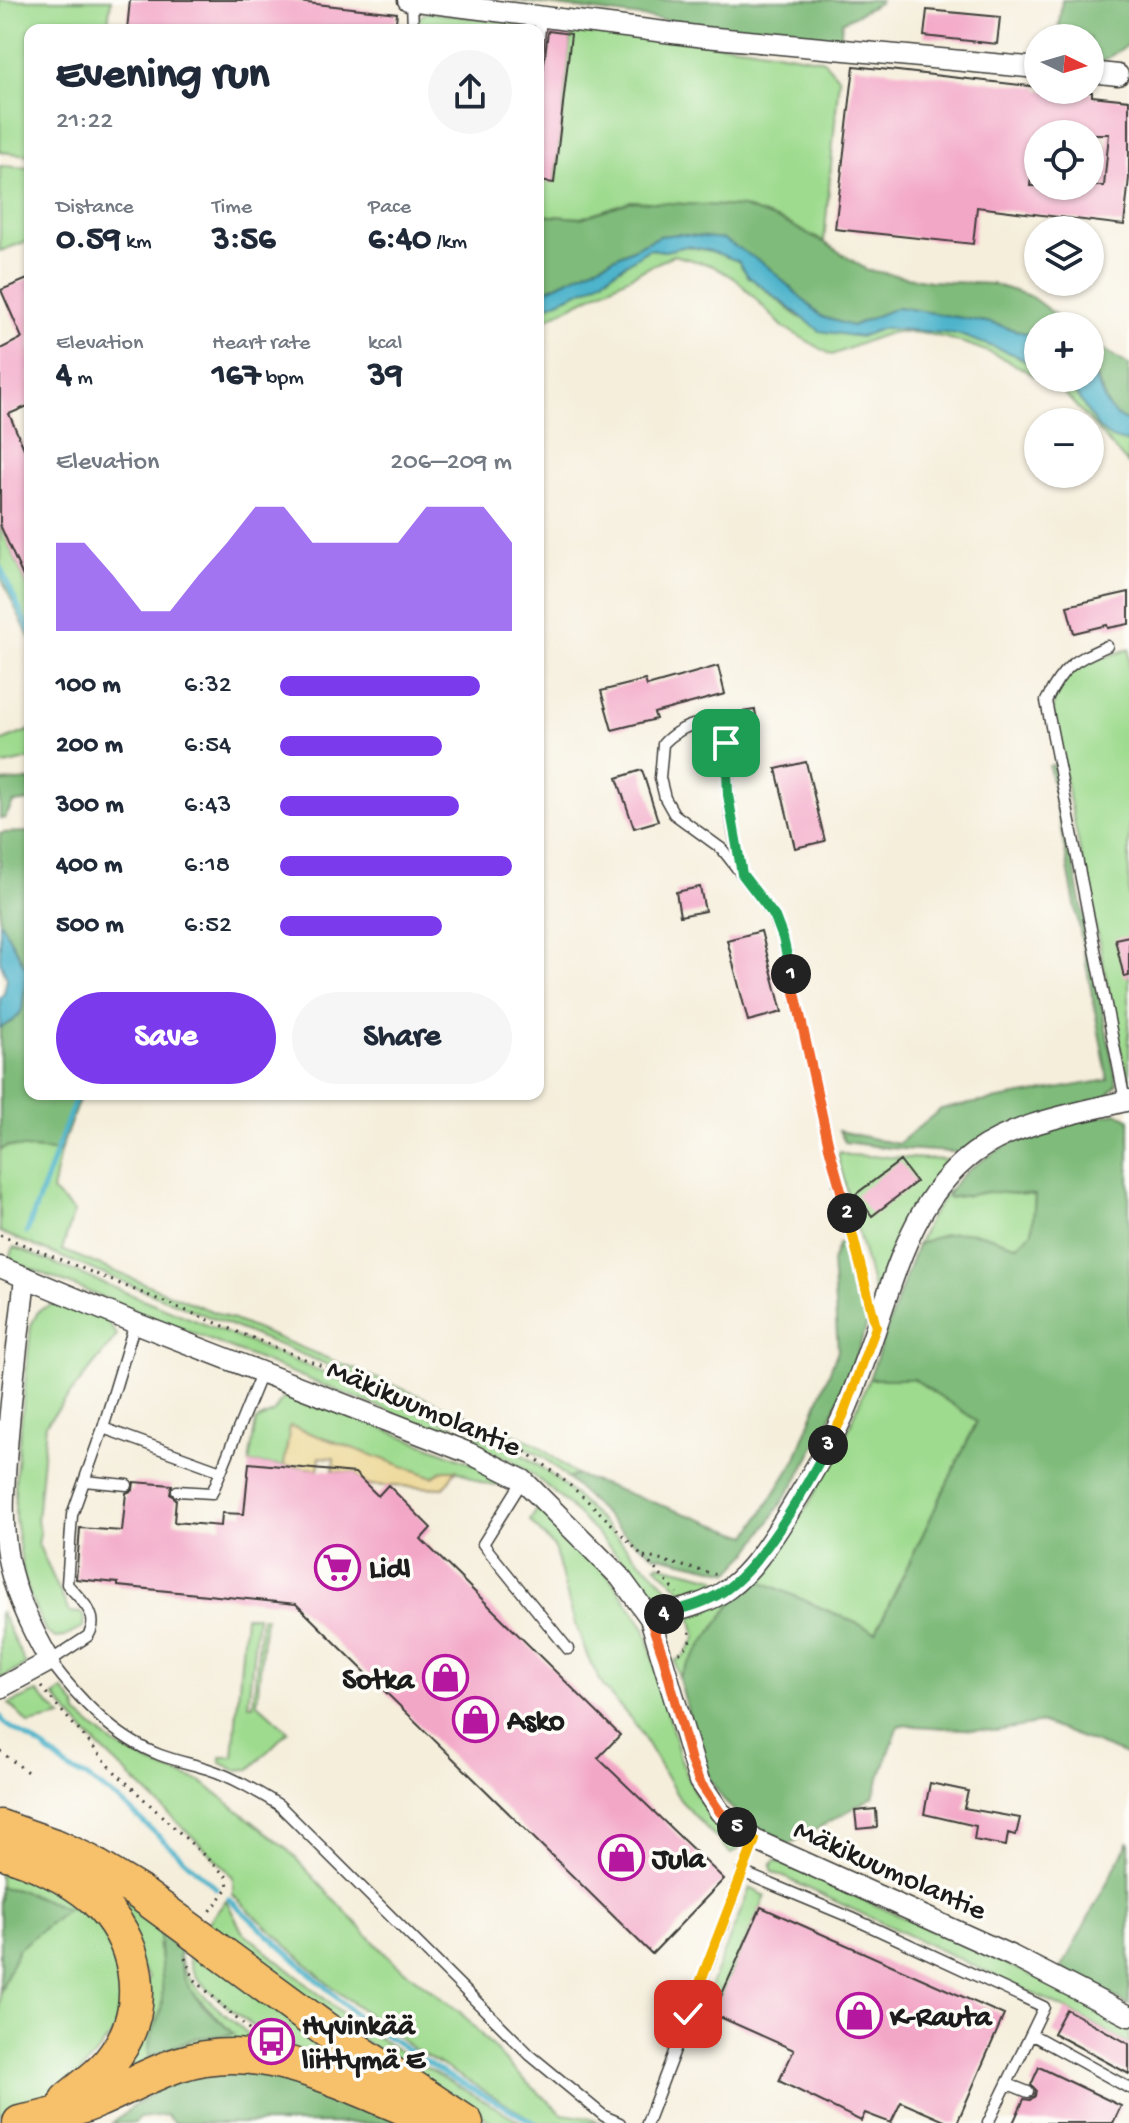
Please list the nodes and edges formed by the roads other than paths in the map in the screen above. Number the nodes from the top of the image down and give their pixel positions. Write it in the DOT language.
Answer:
graph roads {
  1 [pos="410,0"];
  2 [pos="541,17"];
  3 [pos="412,24"];
  4 [pos="540,24"];
  5 [pos="1024,67"];
  6 [pos="1104,74"];
  7 [pos="1118,75"];
  8 [pos="1107,646"];
  9 [pos="742,874"];
  10 [pos="1128,1103"];
  11 [pos="0,1267"];
  12 [pos="25,1277"];
  13 [pos="135,1323"];
  14 [pos="876,1327"];
  15 [pos="262,1371"];
  16 [pos="103,1428"];
  17 [pos="221,1471"];
  18 [pos="523,1480"];
  19 [pos="84,1481"];
  20 [pos="127,1485"];
  21 [pos="177,1491"];
  22 [pos="650,1618"];
  23 [pos="568,1649"];
  24 [pos="50,1661"];
  25 [pos="0,1688"];
  26 [pos="0,1827"];
  27 [pos="755,1840"];
  28 [pos="0,1851"];
  29 [pos="742,1872"];
  30 [pos="1129,2016"];
  31 [pos="1031,2034"];
  32 [pos="1008,2084"];
  33 [pos="1129,2088"];
  34 [pos="1028,2092"];
  35 [pos="34,2120"];
  36 [pos="446,2123"];
  37 [pos="466,2123"];
  38 [pos="620,2123"];
  39 [pos="647,2123"];
  40 [pos="988,2123"];
  1 -- 2 [label="street"];
  1 -- 3 [label="lane"];
  2 -- 4 [label="lane"];
  2 -- 5 [label="street"];
  6 -- 7 [label="street"];
  8 -- 10 [label="lane"];
  9 -- 9 [label="lane"];
  9 -- 14 [label="lane"];
  10 -- 14 [label="street"];
  11 -- 12 [label="street, Mäkikuumolantie"];
  12 -- 13 [label="street, Mäkikuumolantie"];
  12 -- 24 [label="street"];
  13 -- 15 [label="street, Mäkikuumolantie"];
  13 -- 16 [label="lane"];
  14 -- 22 [label="street"];
  15 -- 17 [label="lane"];
  15 -- 18 [label="street, Mäkikuumolantie"];
  16 -- 17 [label="lane"];
  16 -- 19 [label="lane"];
  17 -- 21 [label="lane"];
  18 -- 22 [label="street, Mäkikuumolantie"];
  18 -- 23 [label="lane"];
  19 -- 20 [label="lane"];
  19 -- 24 [label="lane"];
  22 -- 27 [label="street, Mäkikuumolantie"];
  24 -- 25 [label="street"];
  24 -- 38 [label="lane"];
  26 -- 37 [label="highway"];
  27 -- 29 [label="lane"];
  27 -- 30 [label="street, Mäkikuumolantie"];
  28 -- 35 [label="highway"];
  29 -- 31 [label="lane"];
  29 -- 39 [label="lane"];
  31 -- 32 [label="lane"];
  31 -- 33 [label="lane"];
  32 -- 34 [label="lane"];
  32 -- 40 [label="lane"];
  35 -- 36 [label="highway"];
}
